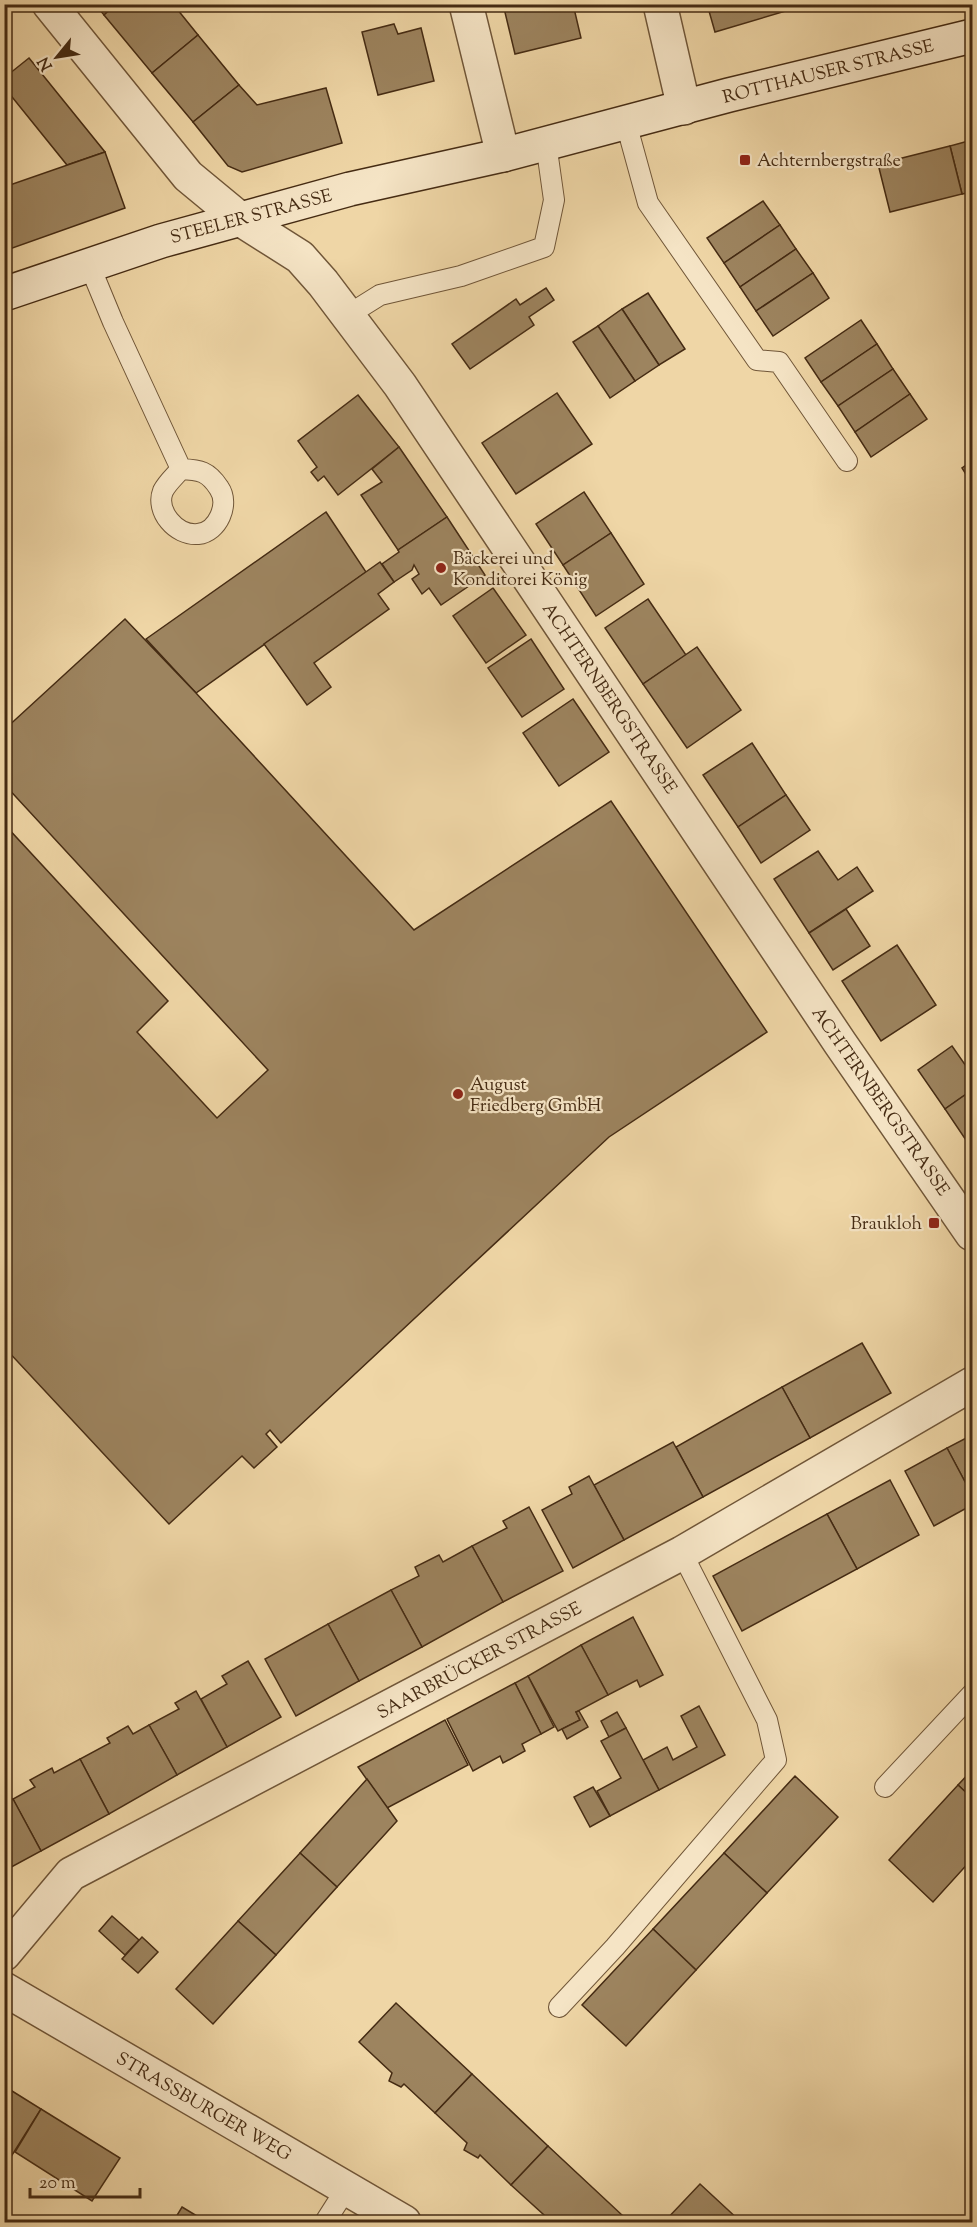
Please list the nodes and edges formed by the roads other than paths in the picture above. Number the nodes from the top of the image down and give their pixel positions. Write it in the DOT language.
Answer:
graph roads {
  1 [pos="49,4"];
  2 [pos="466,4"];
  3 [pos="660,4"];
  4 [pos="972,36"];
  5 [pos="684,108"];
  6 [pos="626,123"];
  7 [pos="546,143"];
  8 [pos="503,155"];
  9 [pos="240,219"];
  10 [pos="89,264"];
  11 [pos="4,294"];
  12 [pos="348,315"];
  13 [pos="848,461"];
  14 [pos="181,469"];
  15 [pos="972,1234"];
  16 [pos="972,1384"];
  17 [pos="682,1553"];
  18 [pos="972,1694"];
  19 [pos="885,1787"];
  20 [pos="4,1954"];
  21 [pos="4,1989"];
  22 [pos="559,2007"];
  23 [pos="346,2189"];
  24 [pos="325,2223"];
  25 [pos="404,2223"];
  1 -- 9 [label="street, ACHTERNBERGSTRASSE"];
  2 -- 8 [label="street"];
  3 -- 5 [label="street"];
  4 -- 5 [label="street, ROTTHAUSER STRASSE"];
  5 -- 6 [label="street, STEELER STRASSE"];
  6 -- 7 [label="street, STEELER STRASSE"];
  6 -- 13 [label="lane"];
  7 -- 8 [label="street, STEELER STRASSE"];
  7 -- 12 [label="lane"];
  8 -- 9 [label="street, STEELER STRASSE"];
  9 -- 10 [label="street, STEELER STRASSE"];
  9 -- 12 [label="street, ACHTERNBERGSTRASSE"];
  10 -- 11 [label="street, STEELER STRASSE"];
  10 -- 14 [label="lane"];
  12 -- 15 [label="street, ACHTERNBERGSTRASSE"];
  16 -- 17 [label="street, SAARBRÜCKER STRASSE"];
  17 -- 20 [label="street, SAARBRÜCKER STRASSE"];
  17 -- 22 [label="lane"];
  18 -- 19 [label="lane"];
  21 -- 23 [label="street, STRASSBURGER WEG"];
  23 -- 24 [label="lane"];
  23 -- 25 [label="street, STRASSBURGER WEG"];
}
